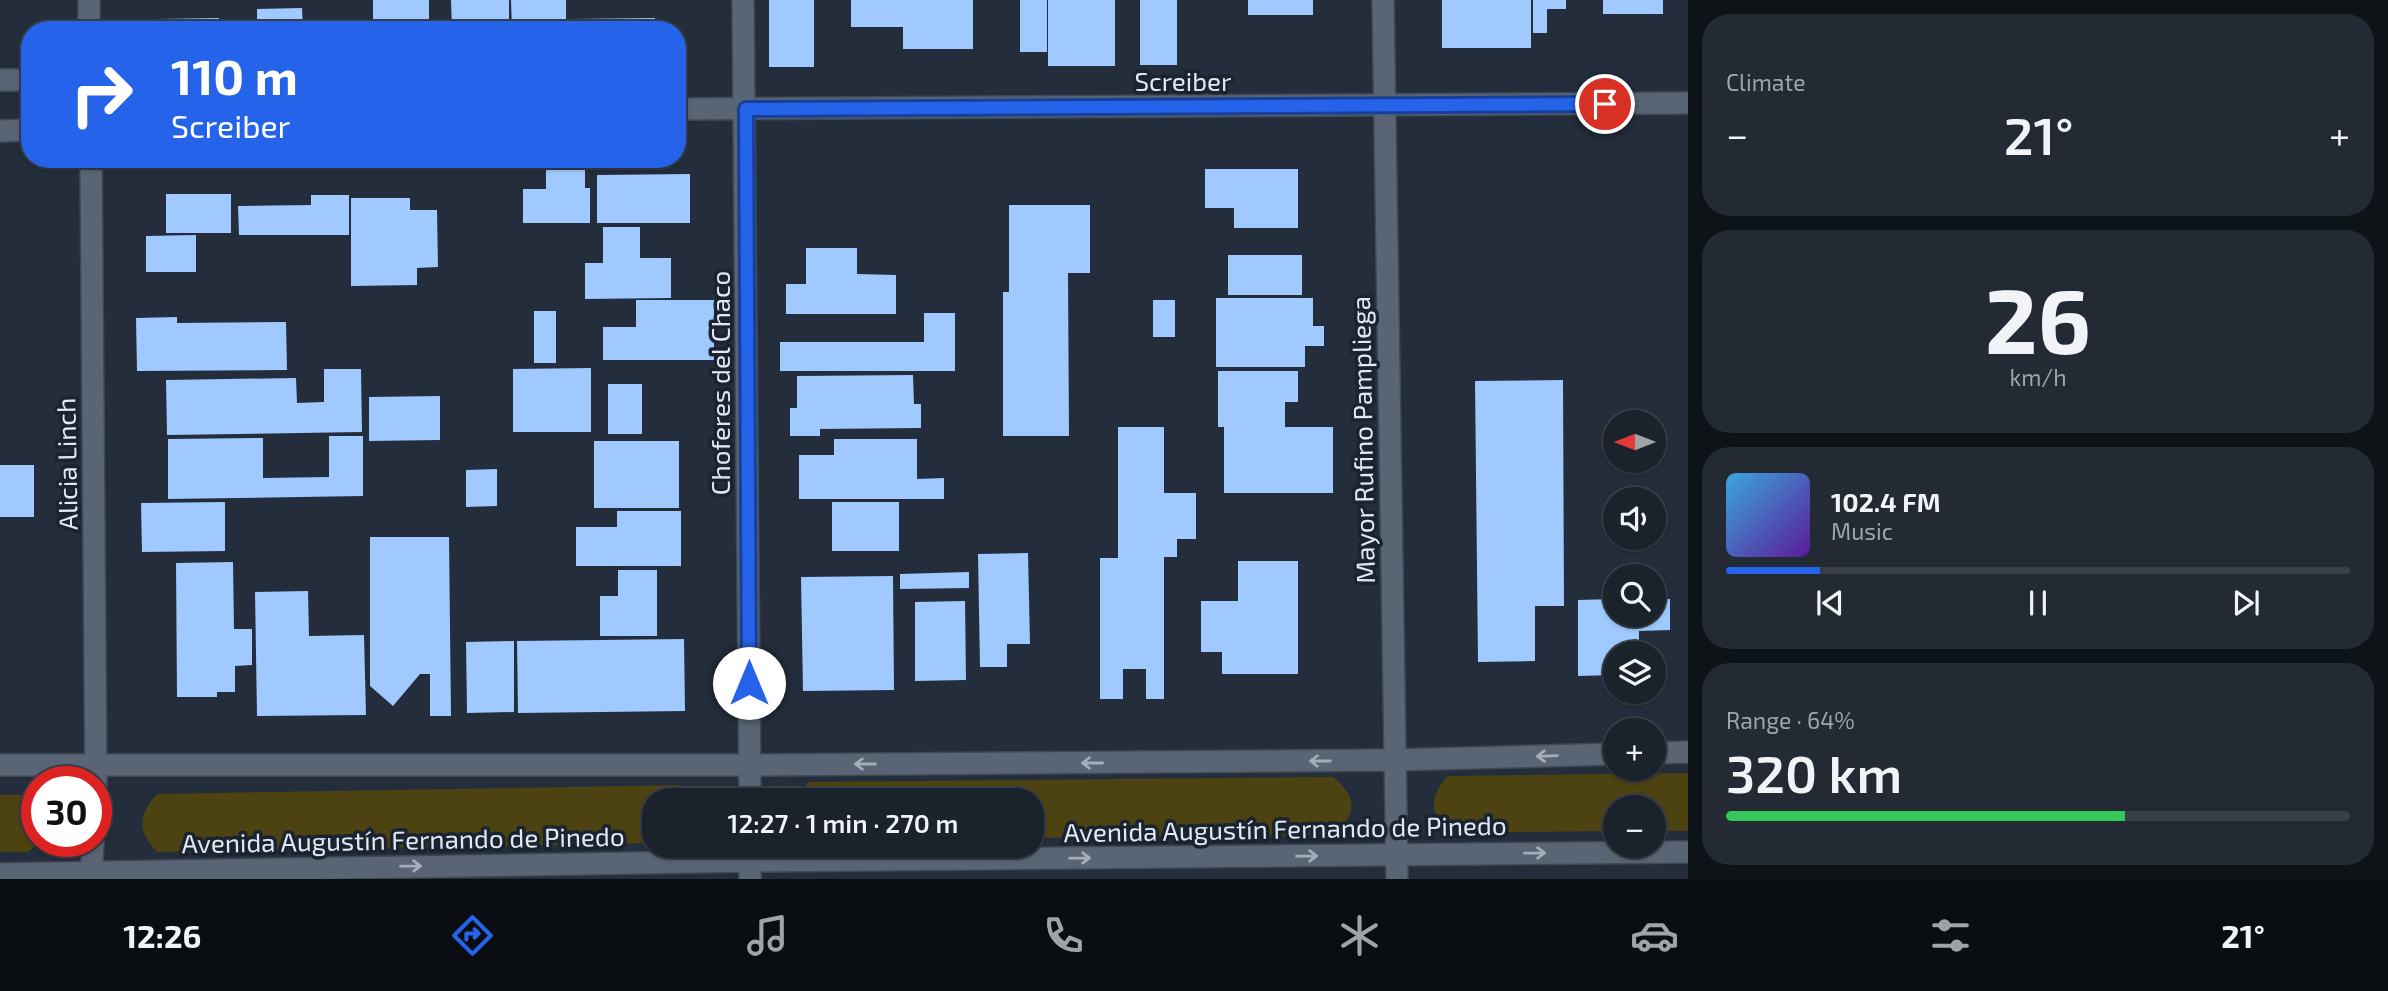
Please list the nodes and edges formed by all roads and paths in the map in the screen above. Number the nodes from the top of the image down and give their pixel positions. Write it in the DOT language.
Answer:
graph roads {
  1 [pos="89,0"];
  2 [pos="743,0"];
  3 [pos="1382,0"];
  4 [pos="89,21"];
  5 [pos="0,80"];
  6 [pos="21,80"];
  7 [pos="1688,103"];
  8 [pos="1384,107"];
  9 [pos="686,108"];
  10 [pos="746,109"];
  11 [pos="21,130"];
  12 [pos="0,131"];
  13 [pos="91,168"];
  14 [pos="1688,752"];
  15 [pos="1666,753"];
  16 [pos="1603,754"];
  17 [pos="1395,760"];
  18 [pos="0,765"];
  19 [pos="750,765"];
  20 [pos="49,766"];
  21 [pos="98,766"];
  22 [pos="112,767"];
  23 [pos="750,788"];
  24 [pos="1688,852"];
  25 [pos="1397,855"];
  26 [pos="92,857"];
  27 [pos="750,862"];
  28 [pos="0,874"];
  29 [pos="91,875"];
  30 [pos="1397,879"];
  1 -- 4 [label="street"];
  2 -- 10 [label="street, Choferes del Chaco"];
  3 -- 8 [label="street, Mayor Rufino Pampliega"];
  5 -- 6 [label="street"];
  7 -- 8 [label="street, Screiber"];
  8 -- 10 [label="street, Screiber"];
  8 -- 17 [label="street, Mayor Rufino Pampliega"];
  9 -- 10 [label="street, Screiber"];
  10 -- 19 [label="street, Choferes del Chaco"];
  11 -- 12 [label="street"];
  13 -- 21 [label="street, Alicia Linch"];
  14 -- 15 [label="street"];
  16 -- 17 [label="street, one-way"];
  17 -- 19 [label="street, one-way"];
  17 -- 25 [label="street, Mayor Rufino Pampliega"];
  18 -- 20 [label="street"];
  19 -- 22 [label="street"];
  19 -- 23 [label="street, Choferes del Chaco"];
  25 -- 24 [label="street, Avenida Augustín Fernando de Pinedo, one-way"];
  27 -- 25 [label="street, Avenida Augustín Fernando de Pinedo, one-way"];
  25 -- 30 [label="street, Mayor Rufino Pampliega"];
  26 -- 29 [label="street"];
  29 -- 27 [label="street, Avenida Augustín Fernando de Pinedo, one-way"];
  28 -- 29 [label="street, Avenida Augustín Fernando de Pinedo"];
}
